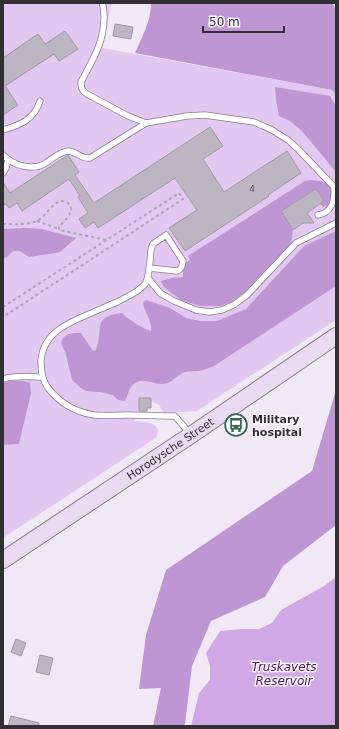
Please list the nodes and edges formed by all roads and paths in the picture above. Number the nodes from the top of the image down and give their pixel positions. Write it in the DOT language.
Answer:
graph roads {
  1 [pos="102,3"];
  2 [pos="40,101"];
  3 [pos="146,123"];
  4 [pos="3,130"];
  5 [pos="3,156"];
  6 [pos="8,160"];
  7 [pos="3,173"];
  8 [pos="335,188"];
  9 [pos="318,215"];
  10 [pos="37,221"];
  11 [pos="336,223"];
  12 [pos="3,224"];
  13 [pos="59,229"];
  14 [pos="107,241"];
  15 [pos="149,268"];
  16 [pos="148,278"];
  17 [pos="3,307"];
  18 [pos="3,317"];
  19 [pos="336,336"];
  20 [pos="42,378"];
  21 [pos="3,379"];
  22 [pos="191,435"];
  23 [pos="3,560"];
  1 -- 3 [label="lane"];
  2 -- 4 [label="lane"];
  3 -- 6 [label="lane"];
  3 -- 8 [label="lane"];
  5 -- 6 [label="lane"];
  6 -- 7 [label="lane"];
  8 -- 9 [label="lane"];
  10 -- 12 [label="path"];
  10 -- 13 [label="path"];
  10 -- 13 [label="path"];
  11 -- 16 [label="lane"];
  13 -- 14 [label="path"];
  14 -- 17 [label="path"];
  14 -- 18 [label="path"];
  15 -- 15 [label="lane"];
  15 -- 16 [label="lane"];
  16 -- 20 [label="lane"];
  19 -- 22 [label="street, Horodysche Street"];
  20 -- 21 [label="lane"];
  20 -- 22 [label="lane"];
  22 -- 23 [label="street, Horodysche Street"];
}
